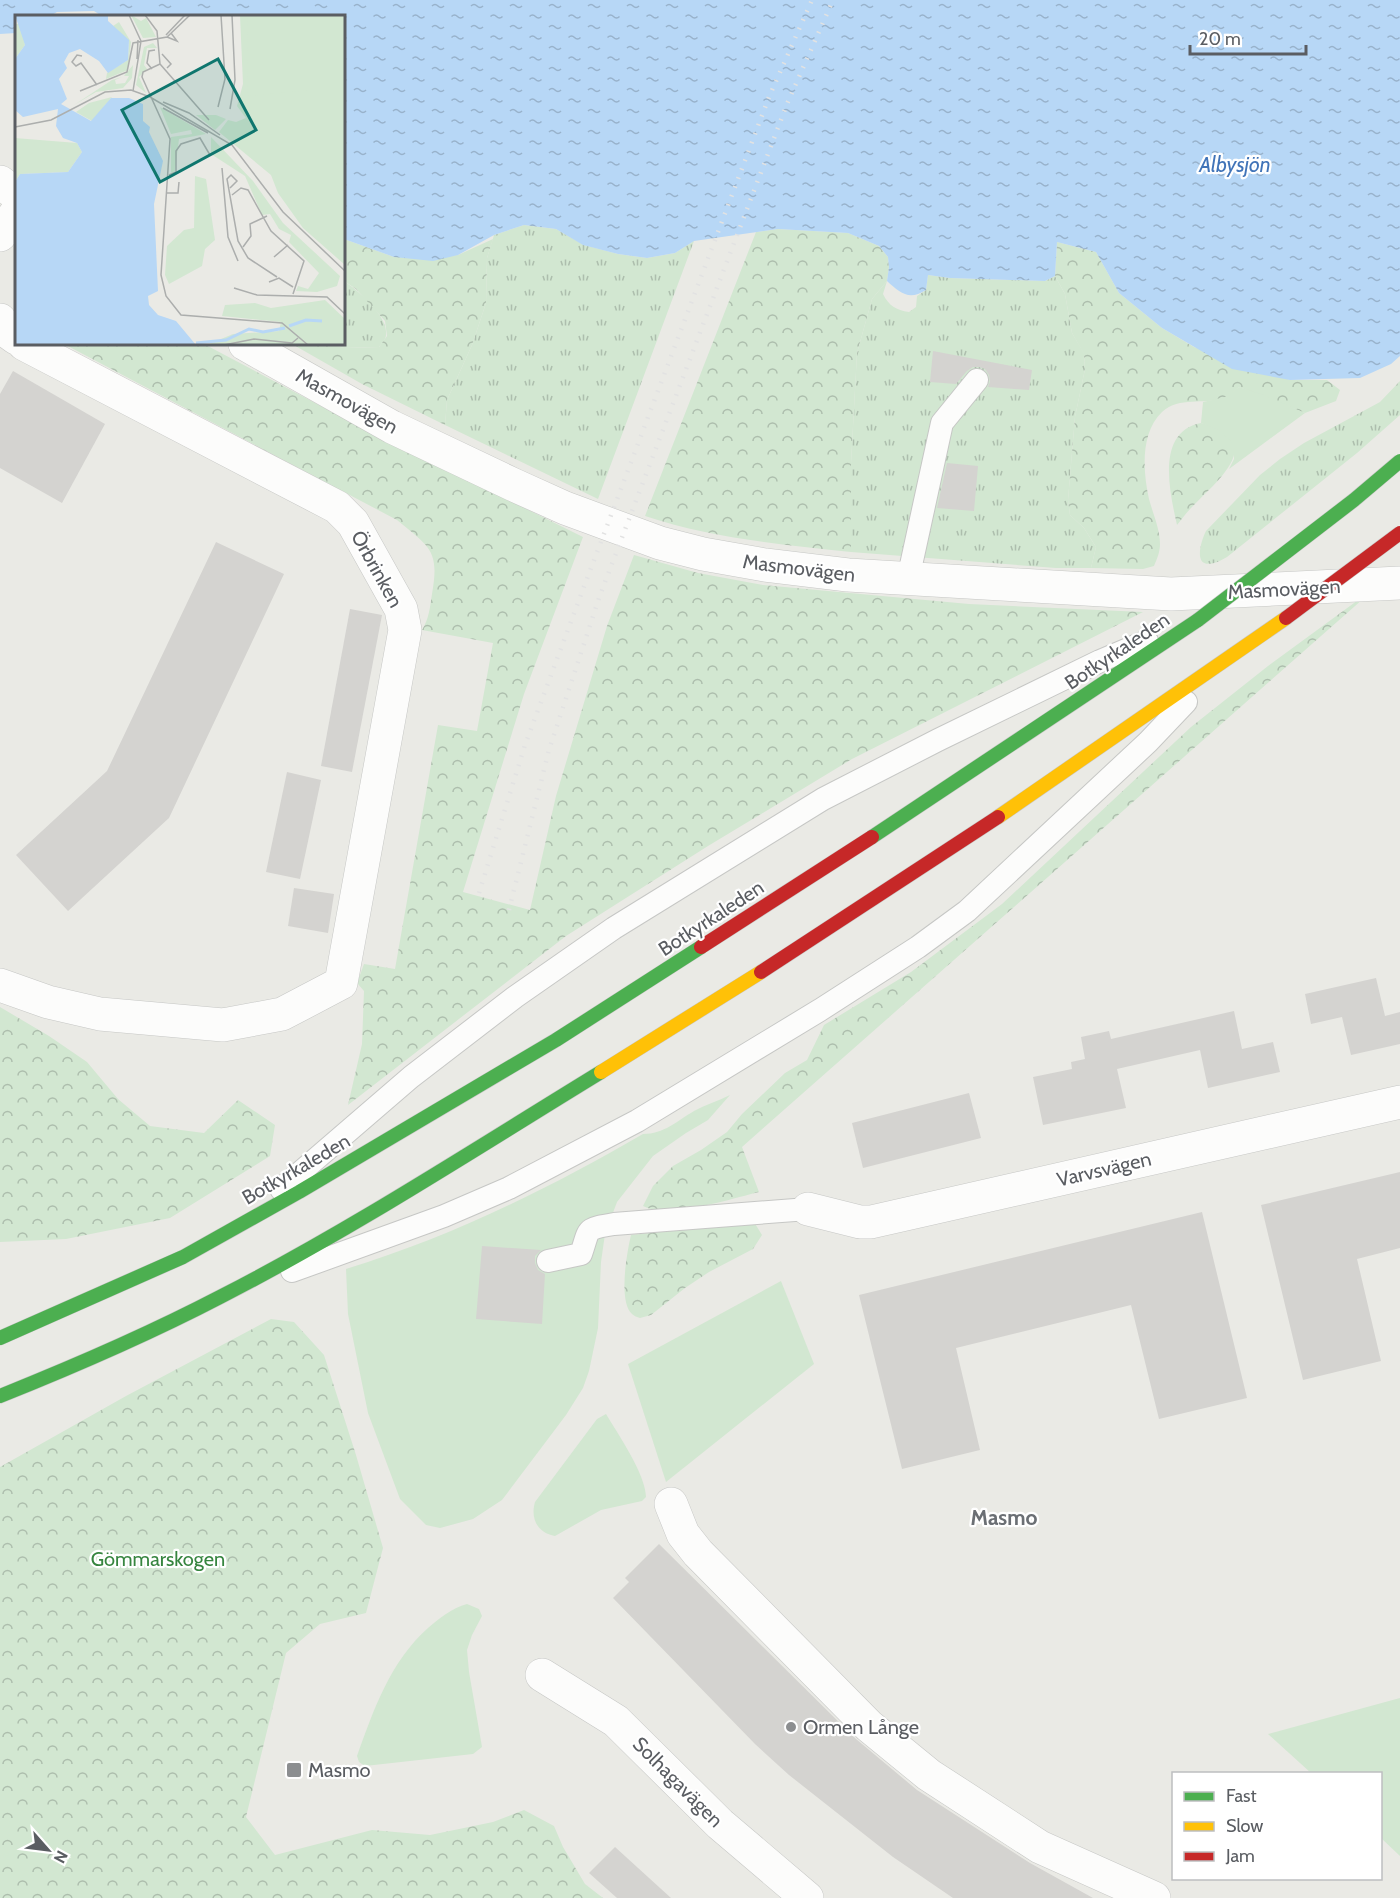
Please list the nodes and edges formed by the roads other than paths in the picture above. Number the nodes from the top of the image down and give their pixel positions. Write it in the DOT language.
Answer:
graph roads {
  1 [pos="0,182"];
  2 [pos="15,193"];
  3 [pos="15,214"];
  4 [pos="0,235"];
  5 [pos="0,320"];
  6 [pos="15,337"];
  7 [pos="26,345"];
  8 [pos="247,345"];
  9 [pos="977,380"];
  10 [pos="1400,460"];
  11 [pos="1400,533"];
  12 [pos="908,579"];
  13 [pos="1400,583"];
  14 [pos="1198,620"];
  15 [pos="1221,665"];
  16 [pos="0,985"];
  17 [pos="1400,1102"];
  18 [pos="808,1209"];
  19 [pos="230,1230"];
  20 [pos="548,1261"];
  21 [pos="220,1297"];
  22 [pos="0,1338"];
  23 [pos="0,1396"];
  24 [pos="671,1504"];
  25 [pos="542,1675"];
  26 [pos="807,1898"];
  27 [pos="1154,1898"];
  1 -- 2 [label="street"];
  3 -- 4 [label="street"];
  5 -- 6 [label="street"];
  7 -- 16 [label="street, Örbrinken"];
  8 -- 12 [label="street, Masmovägen"];
  9 -- 12 [label="lane"];
  10 -- 14 [label="main road, Botkyrkaleden, bridge"];
  11 -- 15 [label="main road, bridge"];
  12 -- 13 [label="street, Masmovägen"];
  14 -- 19 [label="main road, Botkyrkaleden"];
  14 -- 19 [label="lane"];
  15 -- 21 [label="main road"];
  15 -- 21 [label="lane"];
  17 -- 18 [label="street, Varvsvägen"];
  18 -- 20 [label="lane"];
  19 -- 22 [label="main road, Botkyrkaleden"];
  21 -- 23 [label="main road"];
  24 -- 27 [label="street"];
  25 -- 26 [label="street, Solhagavägen"];
}
